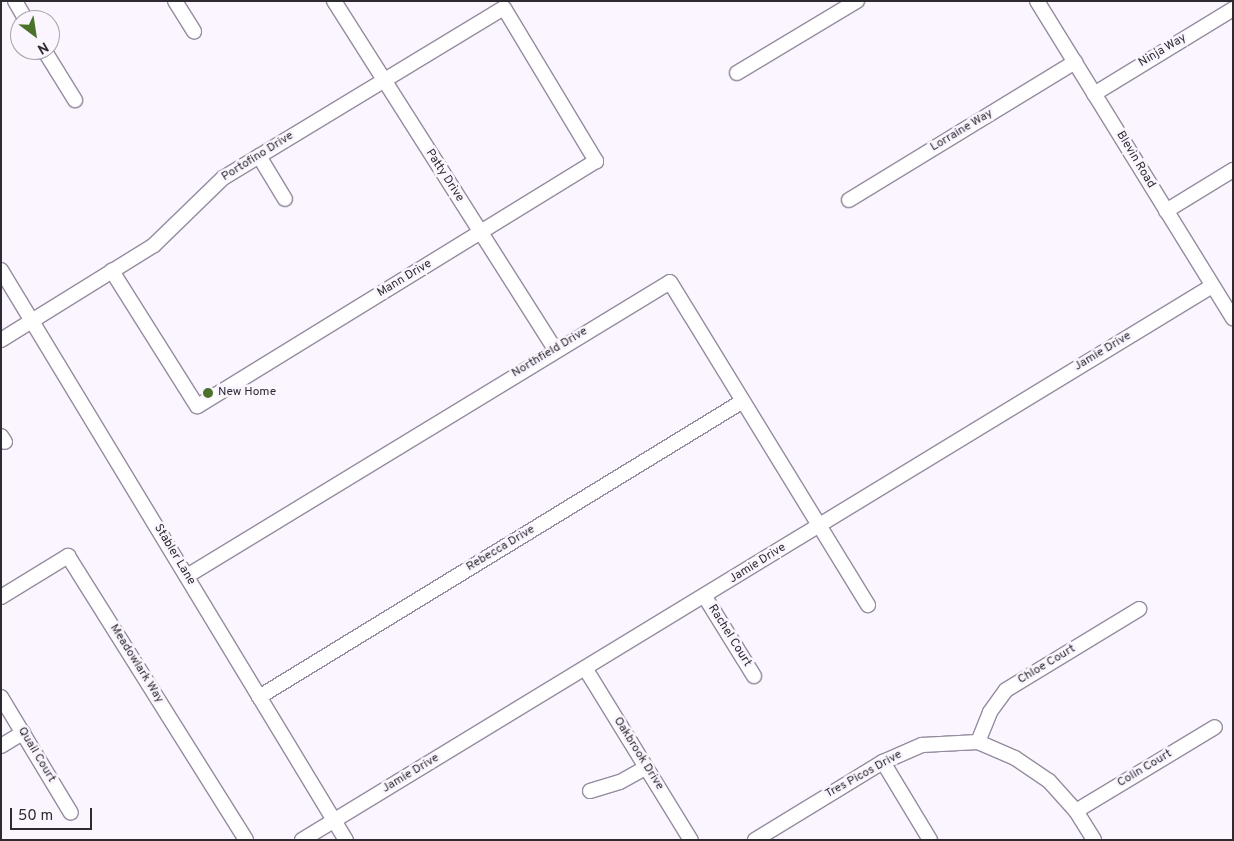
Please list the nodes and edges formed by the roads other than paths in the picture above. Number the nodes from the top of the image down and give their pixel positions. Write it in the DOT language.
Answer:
graph roads {
  1 [pos="175,1"];
  2 [pos="334,1"];
  3 [pos="857,1"];
  4 [pos="1037,1"];
  5 [pos="504,8"];
  6 [pos="1233,9"];
  7 [pos="194,32"];
  8 [pos="50,60"];
  9 [pos="1075,62"];
  10 [pos="737,74"];
  11 [pos="382,83"];
  12 [pos="1094,94"];
  13 [pos="75,100"];
  14 [pos="259,156"];
  15 [pos="1233,170"];
  16 [pos="285,199"];
  17 [pos="849,200"];
  18 [pos="1166,211"];
  19 [pos="481,233"];
  20 [pos="1,270"];
  21 [pos="112,271"];
  22 [pos="1212,286"];
  23 [pos="1233,318"];
  24 [pos="32,321"];
  25 [pos="1,340"];
  26 [pos="555,349"];
  27 [pos="743,401"];
  28 [pos="820,526"];
  29 [pos="186,576"];
  30 [pos="705,597"];
  31 [pos="1,598"];
  32 [pos="868,605"];
  33 [pos="1139,609"];
  34 [pos="585,668"];
  35 [pos="754,676"];
  36 [pos="1,697"];
  37 [pos="259,697"];
  38 [pos="1215,727"];
  39 [pos="23,733"];
  40 [pos="978,742"];
  41 [pos="1,746"];
  42 [pos="883,762"];
  43 [pos="645,768"];
  44 [pos="590,791"];
  45 [pos="1076,811"];
  46 [pos="71,813"];
  47 [pos="334,821"];
  48 [pos="246,840"];
  49 [pos="302,840"];
  50 [pos="346,840"];
  51 [pos="691,840"];
  52 [pos="755,840"];
  53 [pos="930,840"];
  54 [pos="1094,840"];
  1 -- 7 [label="street"];
  2 -- 11 [label="street, Patty Drive"];
  3 -- 10 [label="street"];
  4 -- 9 [label="street, Blevin Road"];
  5 -- 11 [label="street, Portofino Drive"];
  5 -- 19 [label="street, Mann Drive"];
  6 -- 12 [label="street, Ninja Way"];
  8 -- 13 [label="street"];
  9 -- 12 [label="street, Blevin Road"];
  9 -- 17 [label="street, Lorraine Way"];
  11 -- 14 [label="street, Portofino Drive"];
  11 -- 19 [label="street, Patty Drive"];
  12 -- 18 [label="street, Blevin Road"];
  14 -- 16 [label="street"];
  14 -- 21 [label="street, Portofino Drive"];
  15 -- 18 [label="street"];
  18 -- 22 [label="street, Blevin Road"];
  19 -- 21 [label="street, Mann Drive"];
  19 -- 26 [label="street, Patty Drive"];
  20 -- 24 [label="street, Stabler Lane"];
  21 -- 24 [label="street, Portofino Drive"];
  22 -- 23 [label="street, Blevin Road"];
  22 -- 28 [label="street, Jamie Drive"];
  24 -- 25 [label="street, Portofino Drive"];
  24 -- 29 [label="street, Stabler Lane"];
  26 -- 27 [label="street, Northfield Drive"];
  26 -- 29 [label="street, Northfield Drive"];
  27 -- 28 [label="street, Northfield Drive"];
  27 -- 37 [label="street, Rebecca Drive"];
  28 -- 30 [label="street, Jamie Drive"];
  28 -- 32 [label="street, Northfield Drive"];
  29 -- 37 [label="street, Stabler Lane"];
  30 -- 34 [label="street, Jamie Drive"];
  30 -- 35 [label="street, Rachel Court"];
  31 -- 48 [label="street, Meadowlark Way"];
  33 -- 40 [label="street, Chloe Court"];
  34 -- 43 [label="street, Oakbrook Drive"];
  34 -- 47 [label="street, Jamie Drive"];
  36 -- 39 [label="street, Quail Court"];
  37 -- 47 [label="street, Stabler Lane"];
  38 -- 45 [label="street, Colin Court"];
  39 -- 41 [label="street"];
  39 -- 46 [label="street, Quail Court"];
  40 -- 42 [label="street, Tres Picos Drive"];
  40 -- 45 [label="street, Tres Picos Drive"];
  42 -- 52 [label="street, Tres Picos Drive"];
  42 -- 53 [label="street"];
  43 -- 44 [label="street"];
  43 -- 51 [label="street, Oakbrook Drive"];
  45 -- 54 [label="street, Tres Picos Drive"];
  47 -- 49 [label="street, Jamie Drive"];
  47 -- 50 [label="street, Stabler Lane"];
}
